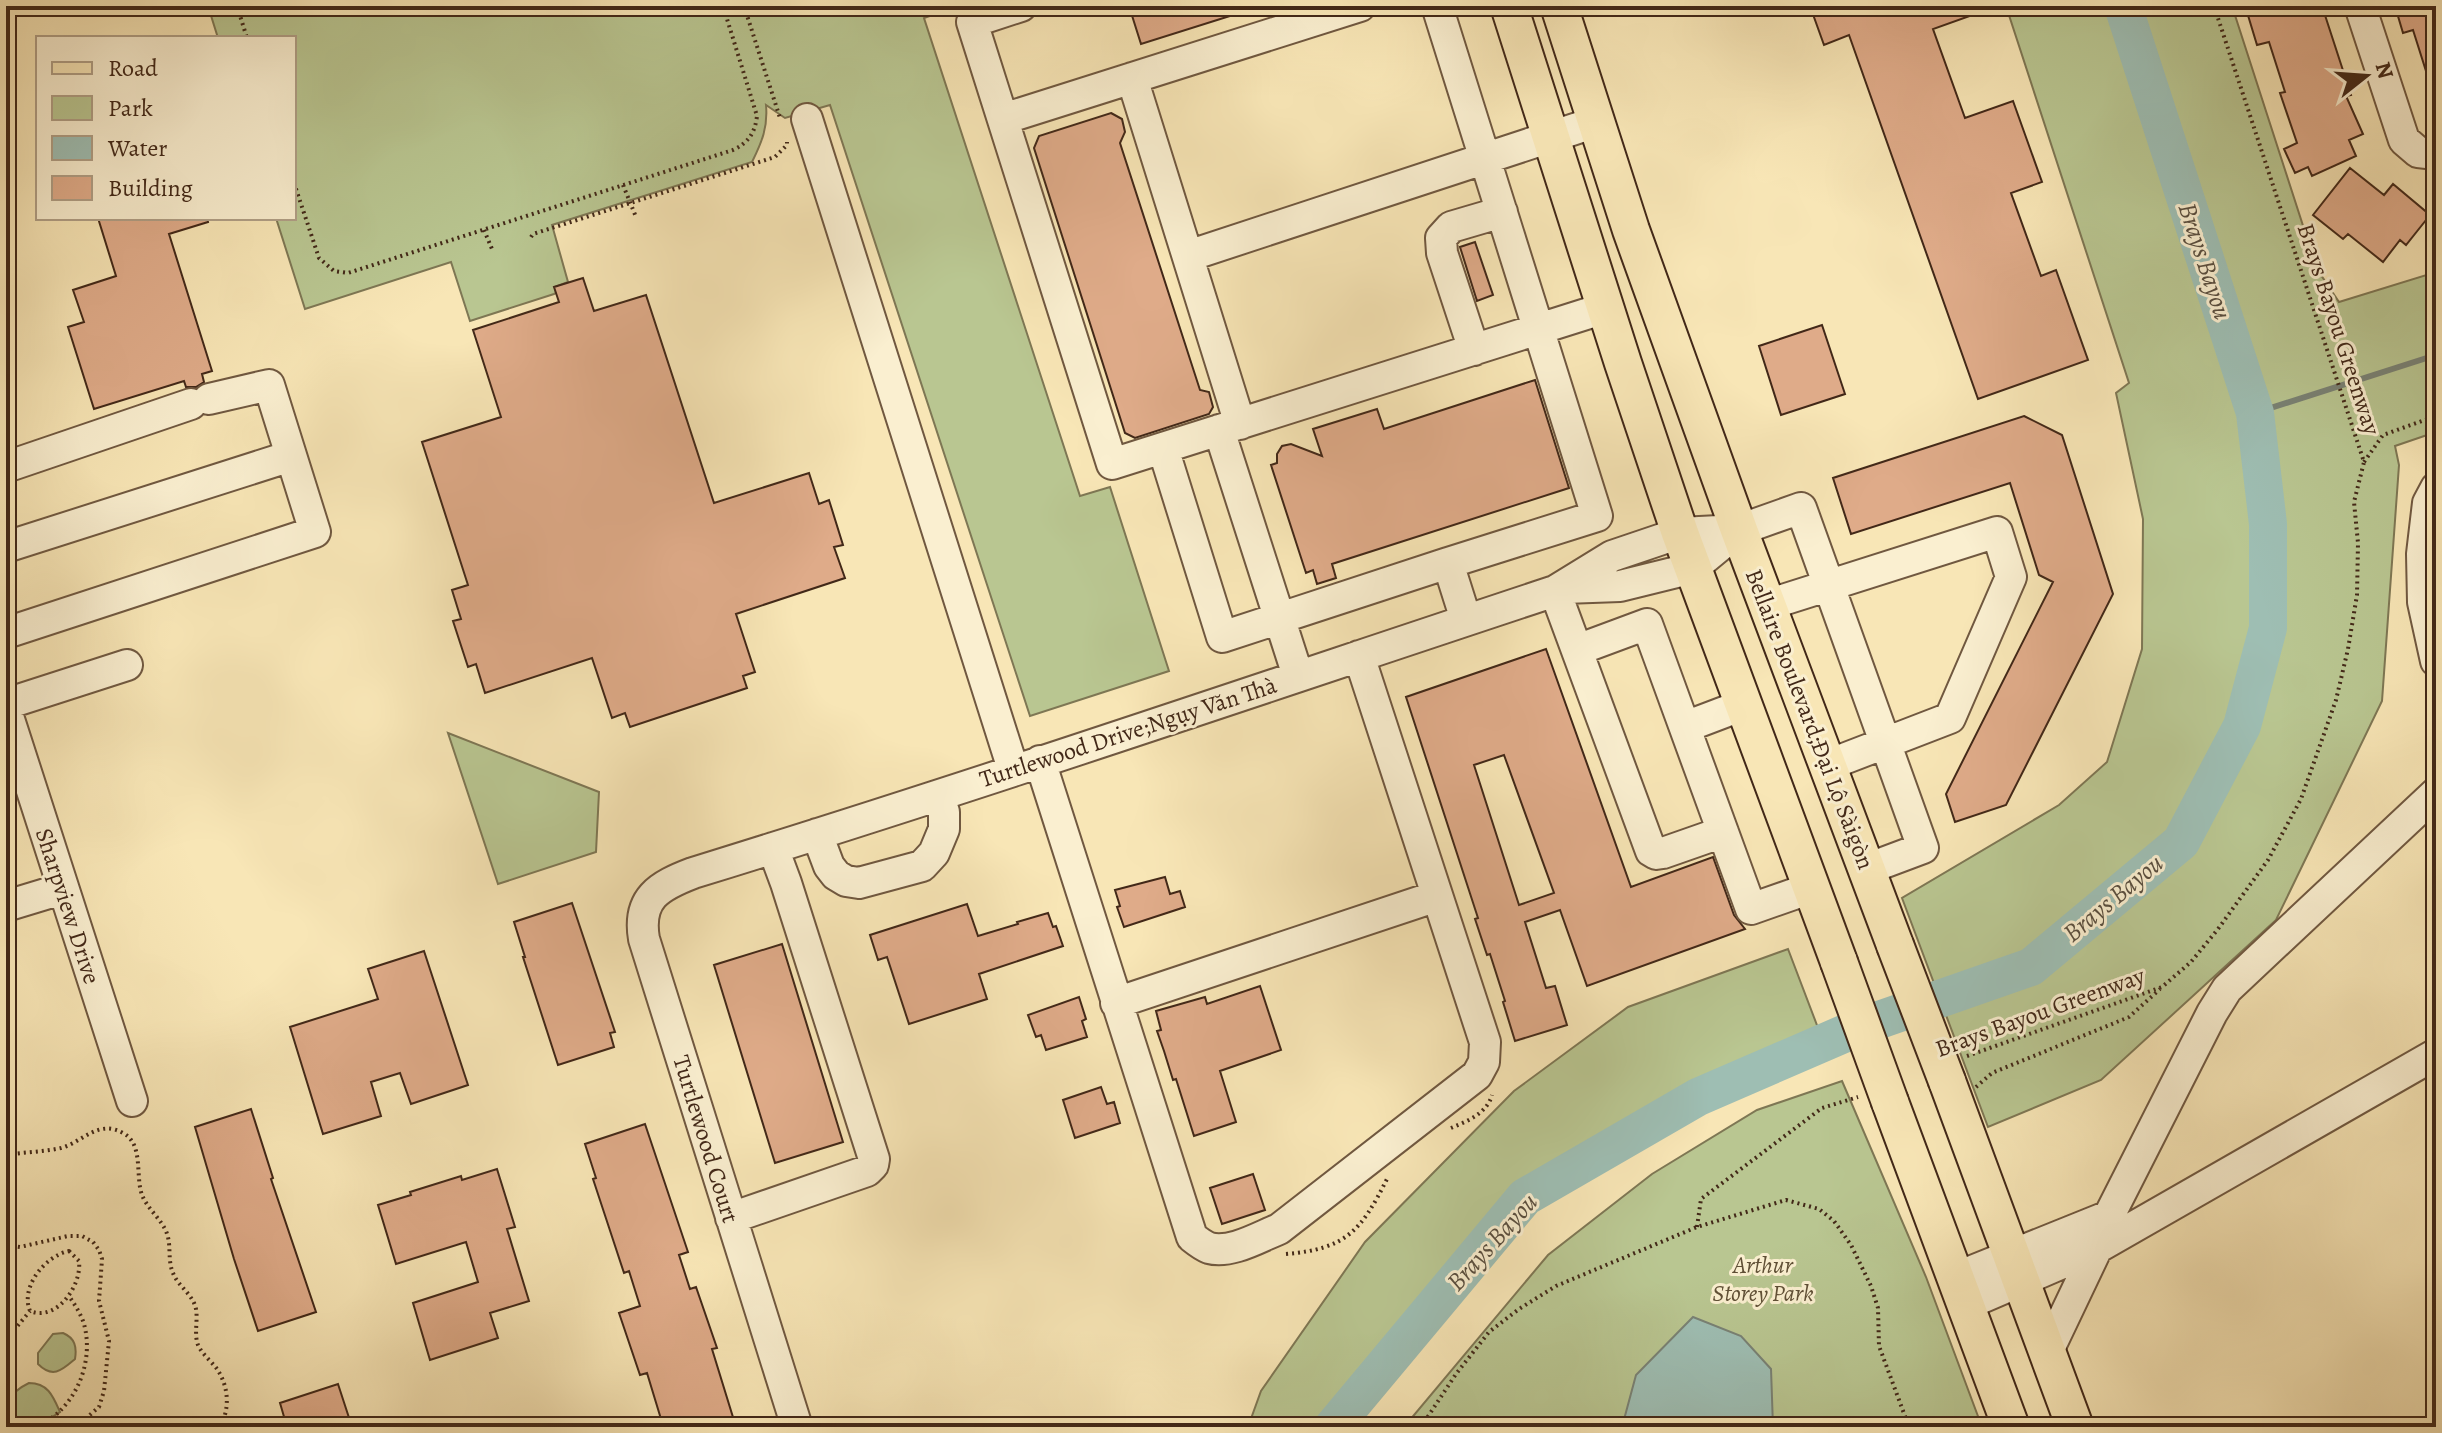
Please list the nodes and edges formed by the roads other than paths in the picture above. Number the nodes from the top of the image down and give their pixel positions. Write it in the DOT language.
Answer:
graph roads {
  1 [pos="1021,6"];
  2 [pos="1360,6"];
  3 [pos="1437,6"];
  4 [pos="1509,6"];
  5 [pos="1559,6"];
  6 [pos="2360,6"];
  7 [pos="1132,78"];
  8 [pos="1003,119"];
  9 [pos="1596,122"];
  10 [pos="792,127"];
  11 [pos="1550,137"];
  12 [pos="2427,153"];
  13 [pos="1485,158"];
  14 [pos="1502,212"];
  15 [pos="1188,256"];
  16 [pos="1605,308"];
  17 [pos="1538,329"];
  18 [pos="1474,350"];
  19 [pos="1230,427"];
  20 [pos="1163,448"];
  21 [pos="291,456"];
  22 [pos="6,467"];
  23 [pos="2436,488"];
  24 [pos="1739,530"];
  25 [pos="1680,533"];
  26 [pos="6,547"];
  27 [pos="1448,563"];
  28 [pos="1693,568"];
  29 [pos="1829,585"];
  30 [pos="1559,590"];
  31 [pos="1767,605"];
  32 [pos="1280,619"];
  33 [pos="1466,620"];
  34 [pos="6,633"];
  35 [pos="1577,650"];
  36 [pos="1359,656"];
  37 [pos="2436,661"];
  38 [pos="127,665"];
  39 [pos="1298,676"];
  40 [pos="1743,705"];
  41 [pos="6,707"];
  42 [pos="1685,727"];
  43 [pos="1886,743"];
  44 [pos="1026,765"];
  45 [pos="1828,765"];
  46 [pos="2436,793"];
  47 [pos="938,796"];
  48 [pos="1723,832"];
  49 [pos="817,834"];
  50 [pos="773,848"];
  51 [pos="1867,869"];
  52 [pos="693,873"];
  53 [pos="1811,888"];
  54 [pos="62,889"];
  55 [pos="1437,896"];
  56 [pos="6,906"];
  57 [pos="1116,1003"];
  58 [pos="2436,1054"];
  59 [pos="132,1101"];
  60 [pos="2109,1216"];
  61 [pos="731,1218"];
  62 [pos="2097,1248"];
  63 [pos="2016,1268"];
  64 [pos="1960,1291"];
  65 [pos="2047,1353"];
  66 [pos="797,1427"];
  67 [pos="2011,1427"];
  68 [pos="2075,1427"];
  1 -- 8 [label="street"];
  2 -- 7 [label="street"];
  3 -- 13 [label="street"];
  4 -- 11 [label="main road"];
  5 -- 9 [label="main road, Bellaire Boulevard;Đại Lộ Sàigòn"];
  6 -- 12 [label="street"];
  7 -- 8 [label="street"];
  7 -- 15 [label="street"];
  8 -- 20 [label="street"];
  9 -- 11 [label="street"];
  9 -- 24 [label="main road, Bellaire Boulevard;Đại Lộ Sàigòn"];
  10 -- 44 [label="street"];
  11 -- 13 [label="street"];
  11 -- 16 [label="main road"];
  13 -- 14 [label="street"];
  13 -- 15 [label="street"];
  14 -- 17 [label="street"];
  14 -- 18 [label="street"];
  15 -- 19 [label="street"];
  16 -- 17 [label="street"];
  16 -- 25 [label="main road"];
  17 -- 18 [label="street"];
  17 -- 27 [label="street"];
  18 -- 19 [label="street"];
  19 -- 20 [label="street"];
  19 -- 32 [label="street"];
  20 -- 32 [label="street"];
  21 -- 22 [label="street"];
  21 -- 26 [label="street"];
  21 -- 34 [label="street"];
  23 -- 37 [label="street"];
  24 -- 25 [label="street, Turtlewood Drive;Ngụy Văn Thà"];
  24 -- 28 [label="street, Turtlewood Drive;Ngụy Văn Thà"];
  24 -- 29 [label="street"];
  24 -- 31 [label="main road, Bellaire Boulevard;Đại Lộ Sàigòn"];
  25 -- 28 [label="main road"];
  25 -- 30 [label="street, Turtlewood Drive;Ngụy Văn Thà"];
  27 -- 32 [label="street"];
  27 -- 33 [label="street"];
  28 -- 30 [label="street, Turtlewood Drive;Ngụy Văn Thà"];
  28 -- 40 [label="main road"];
  29 -- 31 [label="street"];
  29 -- 43 [label="street"];
  29 -- 43 [label="street"];
  30 -- 33 [label="street, Turtlewood Drive;Ngụy Văn Thà"];
  30 -- 35 [label="street"];
  31 -- 45 [label="main road, Bellaire Boulevard;Đại Lộ Sàigòn"];
  32 -- 39 [label="street"];
  33 -- 36 [label="street, Turtlewood Drive;Ngụy Văn Thà"];
  35 -- 42 [label="street"];
  35 -- 48 [label="street"];
  36 -- 39 [label="street, Turtlewood Drive;Ngụy Văn Thà"];
  36 -- 55 [label="street"];
  38 -- 41 [label="street"];
  39 -- 44 [label="street, Turtlewood Drive;Ngụy Văn Thà"];
  40 -- 42 [label="street"];
  40 -- 53 [label="main road"];
  41 -- 54 [label="street, Sharpview Drive"];
  42 -- 48 [label="street"];
  43 -- 45 [label="street"];
  43 -- 51 [label="street"];
  44 -- 47 [label="street, Turtlewood Drive;Ngụy Văn Thà"];
  44 -- 57 [label="street"];
  45 -- 51 [label="main road, Bellaire Boulevard;Đại Lộ Sàigòn"];
  46 -- 60 [label="street"];
  47 -- 49 [label="street, Turtlewood Drive;Ngụy Văn Thà"];
  47 -- 49 [label="street"];
  48 -- 53 [label="street"];
  49 -- 50 [label="street, Turtlewood Drive;Ngụy Văn Thà"];
  50 -- 52 [label="street, Turtlewood Drive;Ngụy Văn Thà"];
  50 -- 61 [label="street"];
  51 -- 53 [label="main road"];
  51 -- 63 [label="main road, Bellaire Boulevard;Đại Lộ Sàigòn, bridge"];
  52 -- 61 [label="street, Turtlewood Court"];
  53 -- 64 [label="main road, bridge"];
  54 -- 56 [label="street"];
  54 -- 59 [label="street, Sharpview Drive"];
  55 -- 57 [label="street"];
  55 -- 57 [label="street"];
  58 -- 62 [label="street"];
  60 -- 62 [label="street"];
  60 -- 63 [label="street"];
  61 -- 66 [label="street, Turtlewood Court"];
  62 -- 63 [label="street"];
  62 -- 65 [label="street"];
  63 -- 64 [label="street"];
  63 -- 65 [label="main road, Bellaire Boulevard;Đại Lộ Sàigòn"];
  64 -- 67 [label="main road"];
  65 -- 68 [label="main road, Bellaire Boulevard;Đại Lộ Sàigòn"];
}
